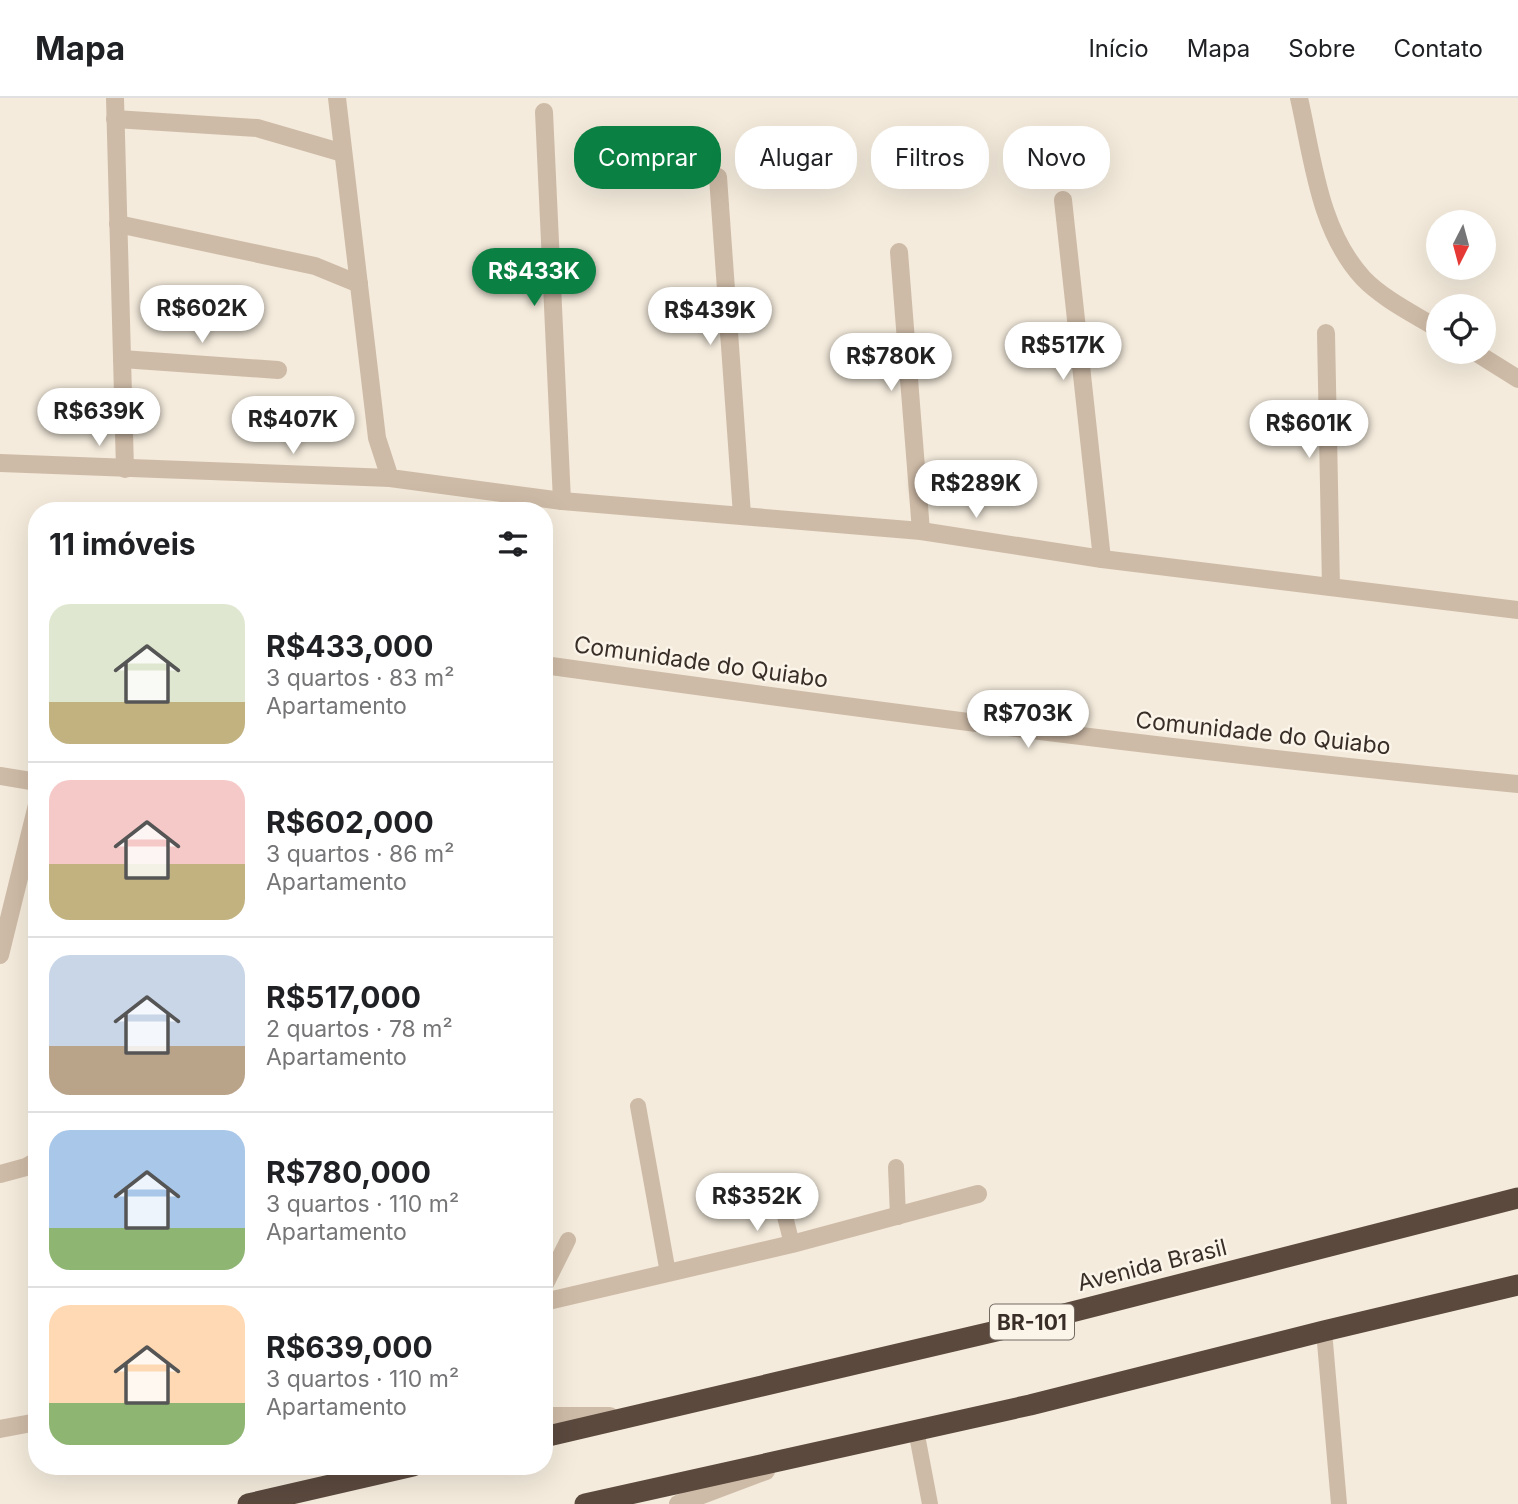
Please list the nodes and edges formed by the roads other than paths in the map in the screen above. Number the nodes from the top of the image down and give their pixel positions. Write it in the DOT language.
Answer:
graph roads {
  1 [pos="115,98"];
  2 [pos="337,98"];
  3 [pos="1300,98"];
  4 [pos="544,112"];
  5 [pos="115,119"];
  6 [pos="343,153"];
  7 [pos="719,189"];
  8 [pos="1063,200"];
  9 [pos="118,224"];
  10 [pos="899,252"];
  11 [pos="359,284"];
  12 [pos="1426,321"];
  13 [pos="1326,333"];
  14 [pos="122,359"];
  15 [pos="1494,364"];
  16 [pos="278,370"];
  17 [pos="1518,379"];
  18 [pos="0,463"];
  19 [pos="125,469"];
  20 [pos="390,478"];
  21 [pos="562,501"];
  22 [pos="742,515"];
  23 [pos="921,531"];
  24 [pos="1102,559"];
  25 [pos="1331,587"];
  26 [pos="1518,610"];
  27 [pos="553,667"];
  28 [pos="0,776"];
  29 [pos="28,781"];
  30 [pos="1518,784"];
  31 [pos="28,841"];
  32 [pos="0,955"];
  33 [pos="638,1107"];
  34 [pos="28,1166"];
  35 [pos="896,1167"];
  36 [pos="0,1174"];
  37 [pos="777,1185"];
  38 [pos="978,1194"];
  39 [pos="1518,1198"];
  40 [pos="898,1217"];
  41 [pos="568,1240"];
  42 [pos="792,1244"];
  43 [pos="553,1270"];
  44 [pos="668,1273"];
  45 [pos="1518,1285"];
  46 [pos="553,1300"];
  47 [pos="1324,1331"];
  48 [pos="553,1416"];
  49 [pos="635,1416"];
  50 [pos="28,1424"];
  51 [pos="0,1429"];
  52 [pos="916,1430"];
  53 [pos="553,1435"];
  54 [pos="820,1451"];
  55 [pos="375,1475"];
  56 [pos="248,1504"];
  57 [pos="585,1504"];
  58 [pos="678,1504"];
  59 [pos="930,1504"];
  60 [pos="1339,1504"];
  1 -- 5 [label="street"];
  2 -- 6 [label="street"];
  3 -- 12 [label="street"];
  4 -- 21 [label="street"];
  5 -- 6 [label="street"];
  5 -- 9 [label="street"];
  6 -- 11 [label="street"];
  7 -- 22 [label="street"];
  8 -- 24 [label="street"];
  9 -- 11 [label="street"];
  9 -- 14 [label="street"];
  10 -- 23 [label="street"];
  11 -- 20 [label="street"];
  13 -- 25 [label="street"];
  14 -- 16 [label="street"];
  14 -- 19 [label="street"];
  15 -- 17 [label="street"];
  18 -- 19 [label="street"];
  19 -- 20 [label="street"];
  20 -- 21 [label="street"];
  21 -- 22 [label="street"];
  22 -- 23 [label="street"];
  23 -- 24 [label="street"];
  24 -- 25 [label="street"];
  25 -- 26 [label="street"];
  27 -- 30 [label="street, Comunidade do Quiabo"];
  28 -- 29 [label="street"];
  31 -- 32 [label="street"];
  33 -- 44 [label="lane"];
  34 -- 36 [label="street"];
  35 -- 40 [label="lane"];
  37 -- 42 [label="lane"];
  38 -- 40 [label="street"];
  39 -- 49 [label="highway, Avenida Brasil / BR-101"];
  40 -- 42 [label="street"];
  41 -- 43 [label="lane"];
  42 -- 44 [label="street"];
  44 -- 46 [label="street"];
  45 -- 47 [label="highway"];
  47 -- 52 [label="highway"];
  47 -- 60 [label="lane"];
  48 -- 49 [label="street, Avenida Brasil"];
  49 -- 53 [label="highway, Avenida Brasil / BR-101"];
  50 -- 51 [label="street"];
  52 -- 54 [label="highway"];
  52 -- 59 [label="lane"];
  54 -- 57 [label="highway"];
  54 -- 58 [label="street"];
  55 -- 56 [label="highway"];
}
